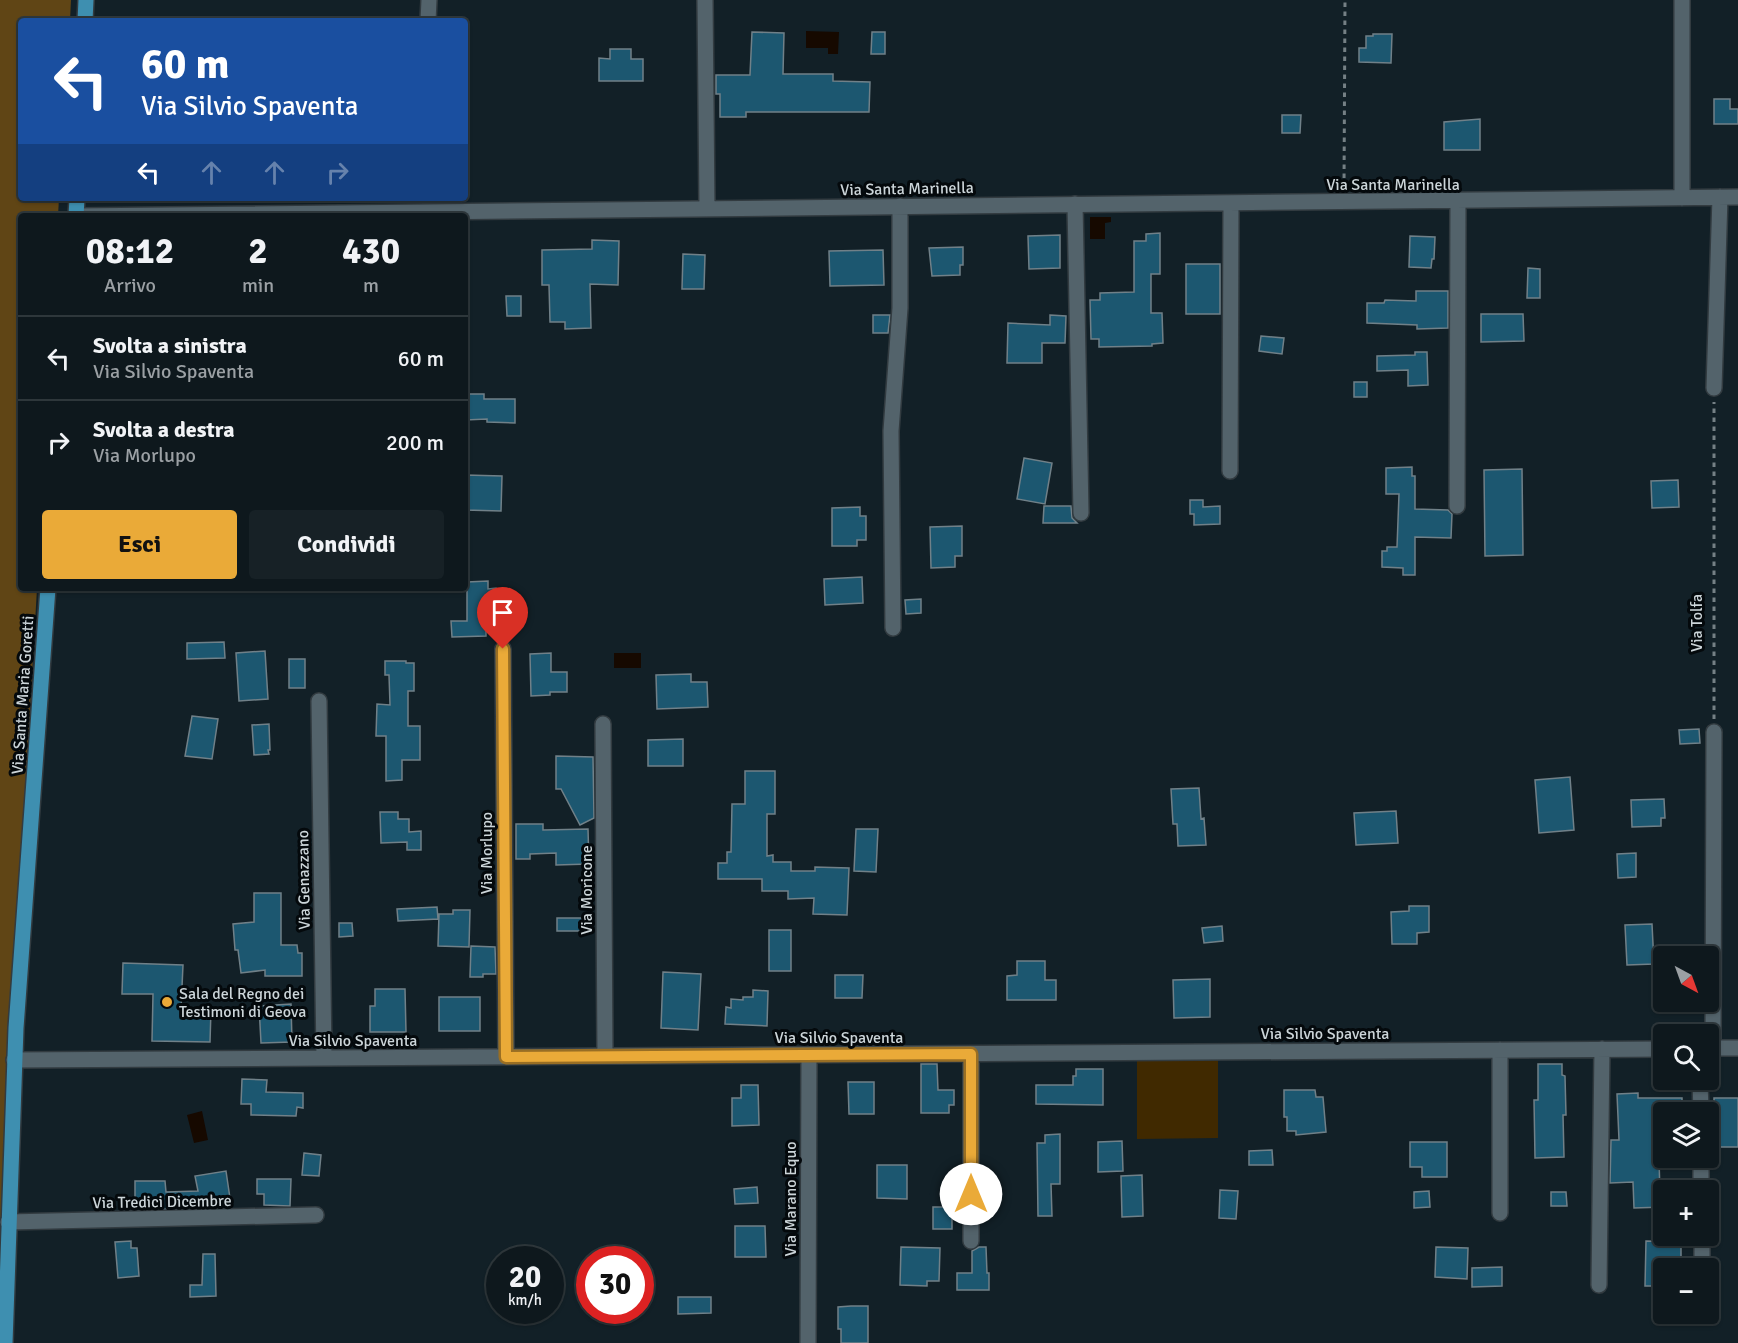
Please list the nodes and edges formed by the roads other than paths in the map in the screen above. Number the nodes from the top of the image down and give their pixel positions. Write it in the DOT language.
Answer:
graph roads {
  1 [pos="86,0"];
  2 [pos="429,0"];
  3 [pos="705,0"];
  4 [pos="1682,0"];
  5 [pos="85,18"];
  6 [pos="428,18"];
  7 [pos="1720,197"];
  8 [pos="1738,197"];
  9 [pos="1682,198"];
  10 [pos="1458,202"];
  11 [pos="1231,203"];
  12 [pos="1075,204"];
  13 [pos="417,205"];
  14 [pos="900,206"];
  15 [pos="707,209"];
  16 [pos="355,213"];
  17 [pos="442,213"];
  18 [pos="468,214"];
  19 [pos="1714,388"];
  20 [pos="1230,471"];
  21 [pos="1457,506"];
  22 [pos="1081,513"];
  23 [pos="48,591"];
  24 [pos="893,628"];
  25 [pos="503,649"];
  26 [pos="319,701"];
  27 [pos="603,724"];
  28 [pos="1714,732"];
  29 [pos="1711,1024"];
  30 [pos="1719,1048"];
  31 [pos="1738,1048"];
  32 [pos="1602,1049"];
  33 [pos="1653,1049"];
  34 [pos="1500,1050"];
  35 [pos="971,1054"];
  36 [pos="809,1055"];
  37 [pos="605,1056"];
  38 [pos="506,1057"];
  39 [pos="324,1058"];
  40 [pos="14,1060"];
  41 [pos="1500,1213"];
  42 [pos="316,1215"];
  43 [pos="9,1222"];
  44 [pos="971,1241"];
  45 [pos="1599,1285"];
  46 [pos="5,1343"];
  47 [pos="808,1343"];
  1 -- 5 [label="main road"];
  2 -- 6 [label="street"];
  3 -- 15 [label="street"];
  4 -- 9 [label="street"];
  7 -- 8 [label="street, Via Santa Marinella"];
  7 -- 9 [label="street, Via Santa Marinella"];
  7 -- 19 [label="street"];
  9 -- 10 [label="street, Via Santa Marinella"];
  10 -- 11 [label="street, Via Santa Marinella"];
  10 -- 21 [label="street"];
  11 -- 12 [label="street, Via Santa Marinella"];
  11 -- 20 [label="street"];
  12 -- 14 [label="street, Via Santa Marinella"];
  12 -- 22 [label="street"];
  13 -- 16 [label="street, Via Santa Marinella"];
  13 -- 17 [label="street, Via Santa Marinella"];
  14 -- 15 [label="street, Via Santa Marinella"];
  14 -- 24 [label="street"];
  15 -- 18 [label="street, Via Santa Marinella"];
  23 -- 40 [label="main road, Via Santa Maria Goretti"];
  25 -- 38 [label="street, Via Morlupo"];
  26 -- 39 [label="street, Via Genazzano"];
  27 -- 37 [label="street, Via Moricone"];
  28 -- 29 [label="street"];
  30 -- 31 [label="street"];
  32 -- 33 [label="street, Via Silvio Spaventa"];
  32 -- 34 [label="street, Via Silvio Spaventa"];
  32 -- 45 [label="street"];
  34 -- 35 [label="street, Via Silvio Spaventa"];
  34 -- 41 [label="street"];
  35 -- 36 [label="street, Via Silvio Spaventa"];
  35 -- 44 [label="street"];
  36 -- 37 [label="street, Via Silvio Spaventa"];
  36 -- 47 [label="street, Via Marano Equo"];
  37 -- 38 [label="street, Via Silvio Spaventa"];
  38 -- 39 [label="street, Via Silvio Spaventa"];
  39 -- 40 [label="street, Via Silvio Spaventa"];
  40 -- 43 [label="main road, Via Santa Maria Goretti"];
  42 -- 43 [label="street, Via Tredici Dicembre"];
  43 -- 46 [label="main road, Via Santa Maria Goretti"];
}
